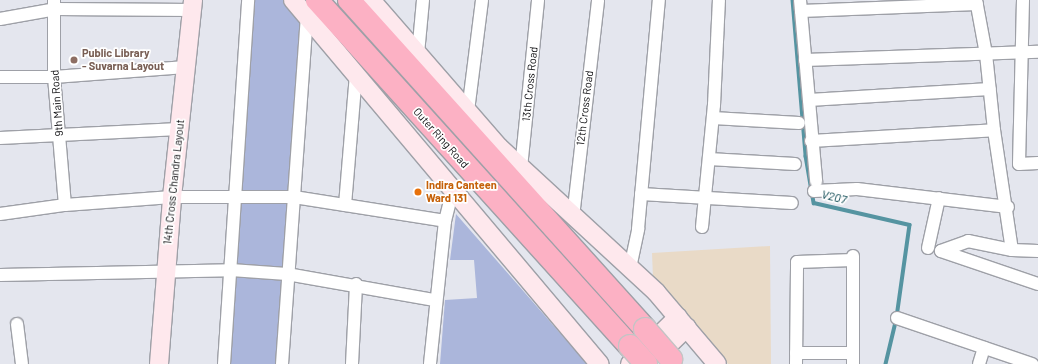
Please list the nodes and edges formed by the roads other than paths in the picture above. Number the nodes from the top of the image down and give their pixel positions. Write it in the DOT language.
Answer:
graph roads {
  1 [pos="248,0"];
  2 [pos="293,0"];
  3 [pos="348,0"];
  4 [pos="371,0"];
  5 [pos="423,0"];
  6 [pos="482,0"];
  7 [pos="538,0"];
  8 [pos="598,0"];
  9 [pos="659,0"];
  10 [pos="719,0"];
  11 [pos="1023,0"];
  12 [pos="976,2"];
  13 [pos="55,5"];
  14 [pos="193,5"];
  15 [pos="801,6"];
  16 [pos="312,8"];
  17 [pos="0,19"];
  18 [pos="1020,52"];
  19 [pos="1038,52"];
  20 [pos="418,54"];
  21 [pos="986,54"];
  22 [pos="806,60"];
  23 [pos="186,67"];
  24 [pos="356,74"];
  25 [pos="0,77"];
  26 [pos="54,77"];
  27 [pos="990,89"];
  28 [pos="809,100"];
  29 [pos="468,111"];
  30 [pos="713,118"];
  31 [pos="800,123"];
  32 [pos="180,129"];
  33 [pos="994,130"];
  34 [pos="59,133"];
  35 [pos="0,138"];
  36 [pos="811,140"];
  37 [pos="709,159"];
  38 [pos="1038,163"];
  39 [pos="795,164"];
  40 [pos="521,168"];
  41 [pos="452,190"];
  42 [pos="641,194"];
  43 [pos="172,197"];
  44 [pos="294,197"];
  45 [pos="233,198"];
  46 [pos="705,198"];
  47 [pos="939,198"];
  48 [pos="792,203"];
  49 [pos="65,205"];
  50 [pos="345,205"];
  51 [pos="1008,207"];
  52 [pos="0,214"];
  53 [pos="573,217"];
  54 [pos="445,221"];
  55 [pos="702,226"];
  56 [pos="928,248"];
  57 [pos="1012,250"];
  58 [pos="1038,251"];
  59 [pos="630,268"];
  60 [pos="231,270"];
  61 [pos="165,271"];
  62 [pos="287,274"];
  63 [pos="0,275"];
  64 [pos="356,284"];
  65 [pos="1038,284"];
  66 [pos="435,300"];
  67 [pos="897,318"];
  68 [pos="682,322"];
  69 [pos="17,324"];
  70 [pos="984,348"];
  71 [pos="630,355"];
  72 [pos="796,358"];
  73 [pos="853,358"];
  74 [pos="674,361"];
  75 [pos="22,364"];
  76 [pos="159,364"];
  77 [pos="224,364"];
  78 [pos="282,364"];
  79 [pos="352,364"];
  80 [pos="430,364"];
  81 [pos="598,364"];
  82 [pos="646,364"];
  83 [pos="650,364"];
  84 [pos="717,364"];
  85 [pos="980,364"];
  86 [pos="1032,364"];
  1 -- 45 [label="street"];
  2 -- 16 [label="street"];
  3 -- 74 [label="highway, bridge"];
  4 -- 20 [label="street"];
  5 -- 20 [label="street"];
  6 -- 29 [label="street"];
  7 -- 40 [label="street, 13th Cross Road"];
  8 -- 53 [label="street, 12th Cross Road"];
  9 -- 42 [label="street"];
  10 -- 30 [label="street"];
  11 -- 18 [label="street"];
  12 -- 15 [label="street"];
  12 -- 21 [label="street"];
  13 -- 14 [label="street"];
  13 -- 17 [label="street"];
  13 -- 26 [label="street, 9th Main Road"];
  14 -- 23 [label="street, 14th Cross Chandra Layout"];
  15 -- 22 [label="street"];
  16 -- 24 [label="street"];
  16 -- 44 [label="street"];
  16 -- 71 [label="highway, Outer Ring Road"];
  18 -- 19 [label="street"];
  18 -- 21 [label="street"];
  18 -- 38 [label="street"];
  20 -- 29 [label="street"];
  21 -- 22 [label="street"];
  21 -- 27 [label="street"];
  22 -- 28 [label="street"];
  23 -- 26 [label="street"];
  23 -- 32 [label="street, 14th Cross Chandra Layout"];
  24 -- 41 [label="street"];
  24 -- 50 [label="street"];
  25 -- 26 [label="street"];
  26 -- 34 [label="street, 9th Main Road"];
  27 -- 28 [label="street"];
  27 -- 33 [label="street"];
  28 -- 36 [label="street"];
  29 -- 40 [label="street"];
  30 -- 31 [label="street"];
  30 -- 37 [label="street"];
  32 -- 34 [label="street"];
  32 -- 43 [label="street, 14th Cross Chandra Layout"];
  33 -- 36 [label="street"];
  33 -- 51 [label="street"];
  34 -- 35 [label="street"];
  34 -- 49 [label="street, 9th Main Road"];
  36 -- 47 [label="street"];
  37 -- 39 [label="street"];
  37 -- 46 [label="street"];
  40 -- 53 [label="street"];
  41 -- 54 [label="street"];
  41 -- 81 [label="street"];
  42 -- 46 [label="street"];
  42 -- 59 [label="street"];
  43 -- 45 [label="street"];
  43 -- 49 [label="street"];
  43 -- 61 [label="street, 14th Cross Chandra Layout"];
  44 -- 45 [label="street"];
  44 -- 50 [label="street"];
  44 -- 62 [label="street"];
  45 -- 60 [label="street"];
  46 -- 48 [label="street"];
  46 -- 55 [label="street"];
  47 -- 51 [label="street"];
  47 -- 56 [label="street"];
  49 -- 52 [label="street"];
  50 -- 54 [label="street"];
  51 -- 57 [label="street"];
  53 -- 59 [label="street"];
  54 -- 66 [label="street"];
  57 -- 58 [label="street"];
  57 -- 65 [label="street"];
  59 -- 68 [label="street"];
  60 -- 61 [label="street"];
  60 -- 62 [label="street"];
  60 -- 77 [label="street"];
  61 -- 63 [label="street"];
  61 -- 76 [label="street, 14th Cross Chandra Layout"];
  62 -- 64 [label="street"];
  62 -- 78 [label="street"];
  64 -- 66 [label="street"];
  64 -- 79 [label="street"];
  66 -- 80 [label="street"];
  67 -- 70 [label="street"];
  68 -- 71 [label="street"];
  68 -- 83 [label="street"];
  68 -- 84 [label="street"];
  69 -- 75 [label="street"];
  70 -- 85 [label="street"];
  70 -- 86 [label="street"];
  71 -- 82 [label="highway, Outer Ring Road, bridge"];
  72 -- 73 [label="street"];
  72 -- 73 [label="street"];
}
